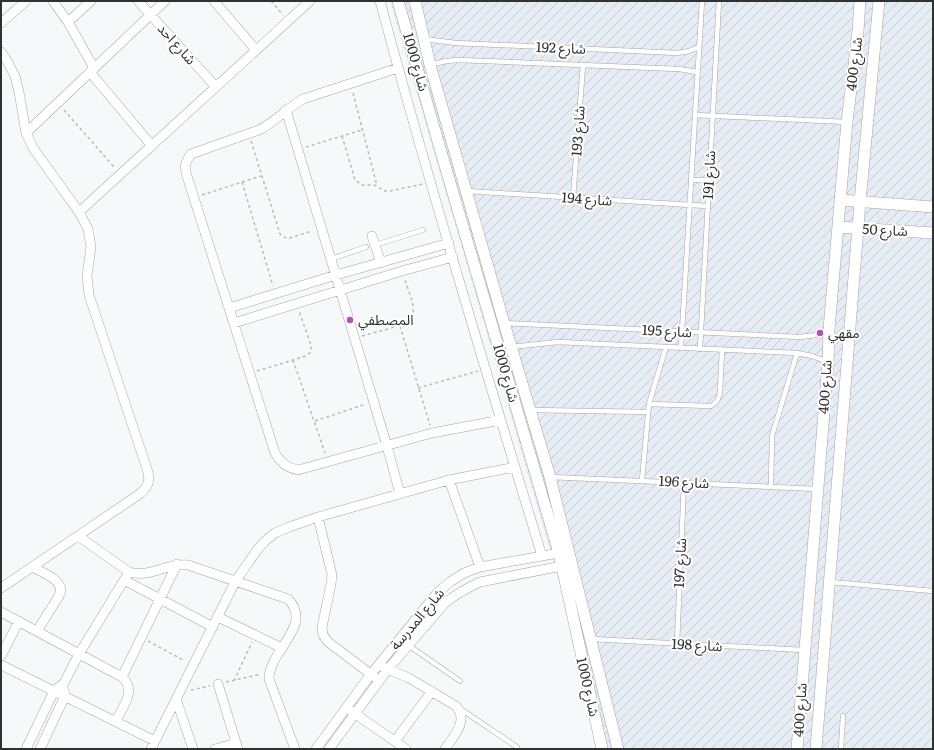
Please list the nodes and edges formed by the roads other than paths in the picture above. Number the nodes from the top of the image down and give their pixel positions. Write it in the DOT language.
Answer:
graph roads {
  1 [pos="26,1"];
  2 [pos="53,1"];
  3 [pos="91,1"];
  4 [pos="138,1"];
  5 [pos="165,1"];
  6 [pos="214,1"];
  7 [pos="310,1"];
  8 [pos="380,1"];
  9 [pos="398,1"];
  10 [pos="415,1"];
  11 [pos="702,1"];
  12 [pos="718,1"];
  13 [pos="860,1"];
  14 [pos="879,1"];
  15 [pos="150,15"];
  16 [pos="68,22"];
  17 [pos="1,24"];
  18 [pos="858,31"];
  19 [pos="876,34"];
  20 [pos="423,39"];
  21 [pos="699,47"];
  22 [pos="256,50"];
  23 [pos="1,52"];
  24 [pos="430,65"];
  25 [pos="583,65"];
  26 [pos="398,68"];
  27 [pos="92,70"];
  28 [pos="697,72"];
  29 [pos="216,87"];
  30 [pos="286,110"];
  31 [pos="695,115"];
  32 [pos="712,116"];
  33 [pos="847,122"];
  34 [pos="26,133"];
  35 [pos="152,146"];
  36 [pos="691,180"];
  37 [pos="708,180"];
  38 [pos="467,191"];
  39 [pos="573,198"];
  40 [pos="840,200"];
  41 [pos="860,202"];
  42 [pos="689,205"];
  43 [pos="707,206"];
  44 [pos="933,207"];
  45 [pos="79,212"];
  46 [pos="838,227"];
  47 [pos="858,229"];
  48 [pos="423,230"];
  49 [pos="933,233"];
  50 [pos="371,243"];
  51 [pos="449,243"];
  52 [pos="399,257"];
  53 [pos="453,257"];
  54 [pos="331,258"];
  55 [pos="381,263"];
  56 [pos="402,270"];
  57 [pos="336,275"];
  58 [pos="340,290"];
  59 [pos="229,308"];
  60 [pos="234,323"];
  61 [pos="504,323"];
  62 [pos="829,329"];
  63 [pos="681,332"];
  64 [pos="701,332"];
  65 [pos="511,347"];
  66 [pos="666,347"];
  67 [pos="680,348"];
  68 [pos="700,349"];
  69 [pos="722,350"];
  70 [pos="797,353"];
  71 [pos="828,362"];
  72 [pos="648,404"];
  73 [pos="530,410"];
  74 [pos="648,412"];
  75 [pos="501,420"];
  76 [pos="387,446"];
  77 [pos="515,467"];
  78 [pos="550,476"];
  79 [pos="449,480"];
  80 [pos="642,480"];
  81 [pos="684,482"];
  82 [pos="771,487"];
  83 [pos="817,489"];
  84 [pos="400,494"];
  85 [pos="318,517"];
  86 [pos="78,536"];
  87 [pos="559,553"];
  88 [pos="542,556"];
  89 [pos="177,564"];
  90 [pos="562,566"];
  91 [pos="32,567"];
  92 [pos="480,567"];
  93 [pos="129,572"];
  94 [pos="124,580"];
  95 [pos="235,582"];
  96 [pos="829,582"];
  97 [pos="1,588"];
  98 [pos="933,591"];
  99 [pos="160,599"];
  100 [pos="1,612"];
  101 [pos="218,617"];
  102 [pos="19,621"];
  103 [pos="213,627"];
  104 [pos="38,631"];
  105 [pos="591,639"];
  106 [pos="677,644"];
  107 [pos="408,645"];
  108 [pos="282,648"];
  109 [pos="804,650"];
  110 [pos="79,654"];
  111 [pos="1,656"];
  112 [pos="1,665"];
  113 [pos="377,666"];
  114 [pos="388,669"];
  115 [pos="371,674"];
  116 [pos="122,677"];
  117 [pos="379,680"];
  118 [pos="460,681"];
  119 [pos="64,683"];
  120 [pos="218,684"];
  121 [pos="54,691"];
  122 [pos="432,691"];
  123 [pos="65,696"];
  124 [pos="176,699"];
  125 [pos="456,706"];
  126 [pos="346,708"];
  127 [pos="355,714"];
  128 [pos="843,716"];
  129 [pos="116,721"];
  130 [pos="395,741"];
  131 [pos="153,745"];
  132 [pos="237,746"];
  133 [pos="318,746"];
  134 [pos="517,747"];
  135 [pos="26,749"];
  136 [pos="40,749"];
  137 [pos="193,749"];
  138 [pos="215,749"];
  139 [pos="295,749"];
  140 [pos="329,749"];
  141 [pos="406,749"];
  142 [pos="445,749"];
  143 [pos="602,749"];
  144 [pos="618,749"];
  145 [pos="797,749"];
  146 [pos="816,749"];
  147 [pos="840,749"];
  1 -- 17 [label="street"];
  2 -- 16 [label="street"];
  3 -- 16 [label="street"];
  4 -- 15 [label="street, شارع احد"];
  5 -- 15 [label="street"];
  6 -- 22 [label="street"];
  7 -- 22 [label="street"];
  8 -- 26 [label="street"];
  9 -- 87 [label="street, شارع 1000"];
  10 -- 20 [label="street, شارع 1000"];
  11 -- 21 [label="lane, شارع 191"];
  12 -- 32 [label="lane, شارع 191"];
  13 -- 18 [label="street, شارع 400"];
  14 -- 19 [label="street, شارع 400"];
  15 -- 27 [label="street"];
  15 -- 29 [label="street, شارع احد"];
  16 -- 27 [label="street"];
  18 -- 19 [label="street"];
  18 -- 33 [label="street, شارع 400"];
  19 -- 41 [label="street, شارع 400"];
  20 -- 21 [label="lane, شارع 192"];
  20 -- 24 [label="street, شارع 1000"];
  21 -- 28 [label="lane, شارع 191"];
  22 -- 29 [label="street"];
  23 -- 34 [label="street"];
  24 -- 25 [label="lane, شارع 192"];
  24 -- 38 [label="street, شارع 1000"];
  25 -- 28 [label="lane, شارع 192"];
  25 -- 39 [label="lane, شارع 193"];
  26 -- 30 [label="street"];
  26 -- 51 [label="street"];
  27 -- 34 [label="street"];
  27 -- 35 [label="street"];
  28 -- 31 [label="lane, شارع 191"];
  29 -- 35 [label="street"];
  30 -- 54 [label="street"];
  30 -- 59 [label="street"];
  31 -- 32 [label="lane"];
  31 -- 36 [label="lane, شارع 191"];
  32 -- 33 [label="lane"];
  32 -- 37 [label="lane, شارع 191"];
  33 -- 40 [label="street, شارع 400"];
  34 -- 45 [label="street"];
  35 -- 45 [label="street"];
  36 -- 37 [label="lane"];
  36 -- 42 [label="lane, شارع 191"];
  37 -- 43 [label="lane, شارع 191"];
  38 -- 39 [label="lane, شارع 194"];
  38 -- 61 [label="street, شارع 1000"];
  39 -- 42 [label="lane, شارع 194"];
  40 -- 41 [label="street, شارع 50"];
  40 -- 46 [label="street, شارع 400"];
  41 -- 44 [label="street, شارع 50"];
  41 -- 47 [label="street, شارع 400"];
  42 -- 43 [label="lane, شارع 194"];
  42 -- 63 [label="lane, شارع 191"];
  43 -- 64 [label="lane, شارع 191"];
  45 -- 86 [label="street"];
  46 -- 47 [label="street, شارع 50"];
  46 -- 62 [label="street, شارع 400"];
  47 -- 49 [label="street, شارع 50"];
  47 -- 96 [label="street, شارع 400"];
  48 -- 50 [label="lane"];
  50 -- 54 [label="lane"];
  50 -- 55 [label="street"];
  51 -- 52 [label="street"];
  51 -- 53 [label="street"];
  52 -- 55 [label="street"];
  52 -- 56 [label="street"];
  53 -- 56 [label="street"];
  53 -- 75 [label="street"];
  54 -- 57 [label="street"];
  55 -- 57 [label="street"];
  56 -- 58 [label="street"];
  57 -- 58 [label="street"];
  57 -- 59 [label="street"];
  58 -- 60 [label="street"];
  58 -- 76 [label="street"];
  59 -- 60 [label="street"];
  60 -- 76 [label="street"];
  61 -- 63 [label="lane, شارع 195"];
  61 -- 65 [label="street, شارع 1000"];
  62 -- 64 [label="lane, شارع 195"];
  62 -- 71 [label="street, شارع 400"];
  63 -- 64 [label="lane, شارع 195"];
  63 -- 67 [label="lane, شارع 191"];
  64 -- 68 [label="lane, شارع 191"];
  65 -- 66 [label="lane, شارع 195"];
  65 -- 73 [label="street, شارع 1000"];
  66 -- 67 [label="lane, شارع 195"];
  66 -- 72 [label="lane"];
  67 -- 68 [label="lane, شارع 195"];
  68 -- 69 [label="lane, شارع 195"];
  69 -- 70 [label="lane, شارع 195"];
  69 -- 72 [label="lane"];
  70 -- 71 [label="lane, شارع 195"];
  70 -- 82 [label="lane"];
  71 -- 83 [label="street, شارع 400"];
  72 -- 74 [label="lane"];
  73 -- 74 [label="lane"];
  73 -- 78 [label="street, شارع 1000"];
  74 -- 80 [label="lane"];
  75 -- 76 [label="street"];
  75 -- 77 [label="street"];
  76 -- 84 [label="street"];
  77 -- 79 [label="street"];
  77 -- 88 [label="street"];
  78 -- 80 [label="lane, شارع 196"];
  78 -- 105 [label="street, شارع 1000"];
  79 -- 84 [label="street"];
  79 -- 92 [label="street"];
  80 -- 81 [label="lane, شارع 196"];
  81 -- 82 [label="lane, شارع 196"];
  81 -- 106 [label="lane, شارع 197"];
  82 -- 83 [label="lane, شارع 196"];
  83 -- 109 [label="street, شارع 400"];
  84 -- 85 [label="street"];
  85 -- 95 [label="street"];
  85 -- 115 [label="street"];
  86 -- 91 [label="street"];
  86 -- 93 [label="street"];
  87 -- 88 [label="street, شارع المدرسة"];
  87 -- 90 [label="street, شارع 1000"];
  88 -- 92 [label="street, شارع المدرسة"];
  89 -- 93 [label="street"];
  89 -- 95 [label="street"];
  89 -- 99 [label="street"];
  90 -- 107 [label="street, شارع المدرسة"];
  90 -- 143 [label="street, شارع 1000"];
  91 -- 97 [label="street"];
  91 -- 104 [label="street"];
  92 -- 113 [label="street, شارع المدرسة"];
  93 -- 94 [label="street"];
  94 -- 99 [label="street"];
  94 -- 110 [label="street"];
  95 -- 101 [label="street"];
  95 -- 108 [label="street"];
  96 -- 98 [label="lane"];
  96 -- 146 [label="street, شارع 400"];
  99 -- 103 [label="street"];
  99 -- 116 [label="street"];
  100 -- 102 [label="street"];
  101 -- 103 [label="street"];
  101 -- 108 [label="street"];
  102 -- 104 [label="street"];
  102 -- 111 [label="street"];
  103 -- 124 [label="street"];
  104 -- 110 [label="street"];
  105 -- 106 [label="lane, شارع 198"];
  105 -- 144 [label="street, شارع 1000"];
  106 -- 109 [label="lane, شارع 198"];
  107 -- 114 [label="street, شارع المدرسة"];
  107 -- 118 [label="lane"];
  108 -- 139 [label="street"];
  109 -- 145 [label="street, شارع 400"];
  110 -- 116 [label="street"];
  110 -- 119 [label="street"];
  112 -- 121 [label="street"];
  113 -- 114 [label="street"];
  113 -- 115 [label="street, شارع المدرسة"];
  114 -- 117 [label="street, شارع المدرسة"];
  114 -- 122 [label="street"];
  115 -- 117 [label="street"];
  115 -- 126 [label="street, شارع المدرسة"];
  116 -- 129 [label="street"];
  117 -- 127 [label="street, شارع المدرسة"];
  119 -- 121 [label="street"];
  119 -- 123 [label="street"];
  120 -- 132 [label="street"];
  121 -- 123 [label="street"];
  121 -- 135 [label="street"];
  122 -- 125 [label="street"];
  122 -- 130 [label="street"];
  123 -- 129 [label="street"];
  123 -- 136 [label="street"];
  124 -- 131 [label="street"];
  124 -- 137 [label="street"];
  125 -- 134 [label="lane"];
  125 -- 142 [label="street"];
  126 -- 127 [label="street"];
  126 -- 133 [label="street, شارع المدرسة"];
  127 -- 130 [label="street"];
  127 -- 140 [label="street, شارع المدرسة"];
  128 -- 147 [label="lane"];
  129 -- 131 [label="street"];
  130 -- 141 [label="street"];
  132 -- 138 [label="street"];
  133 -- 140 [label="street"];
}
